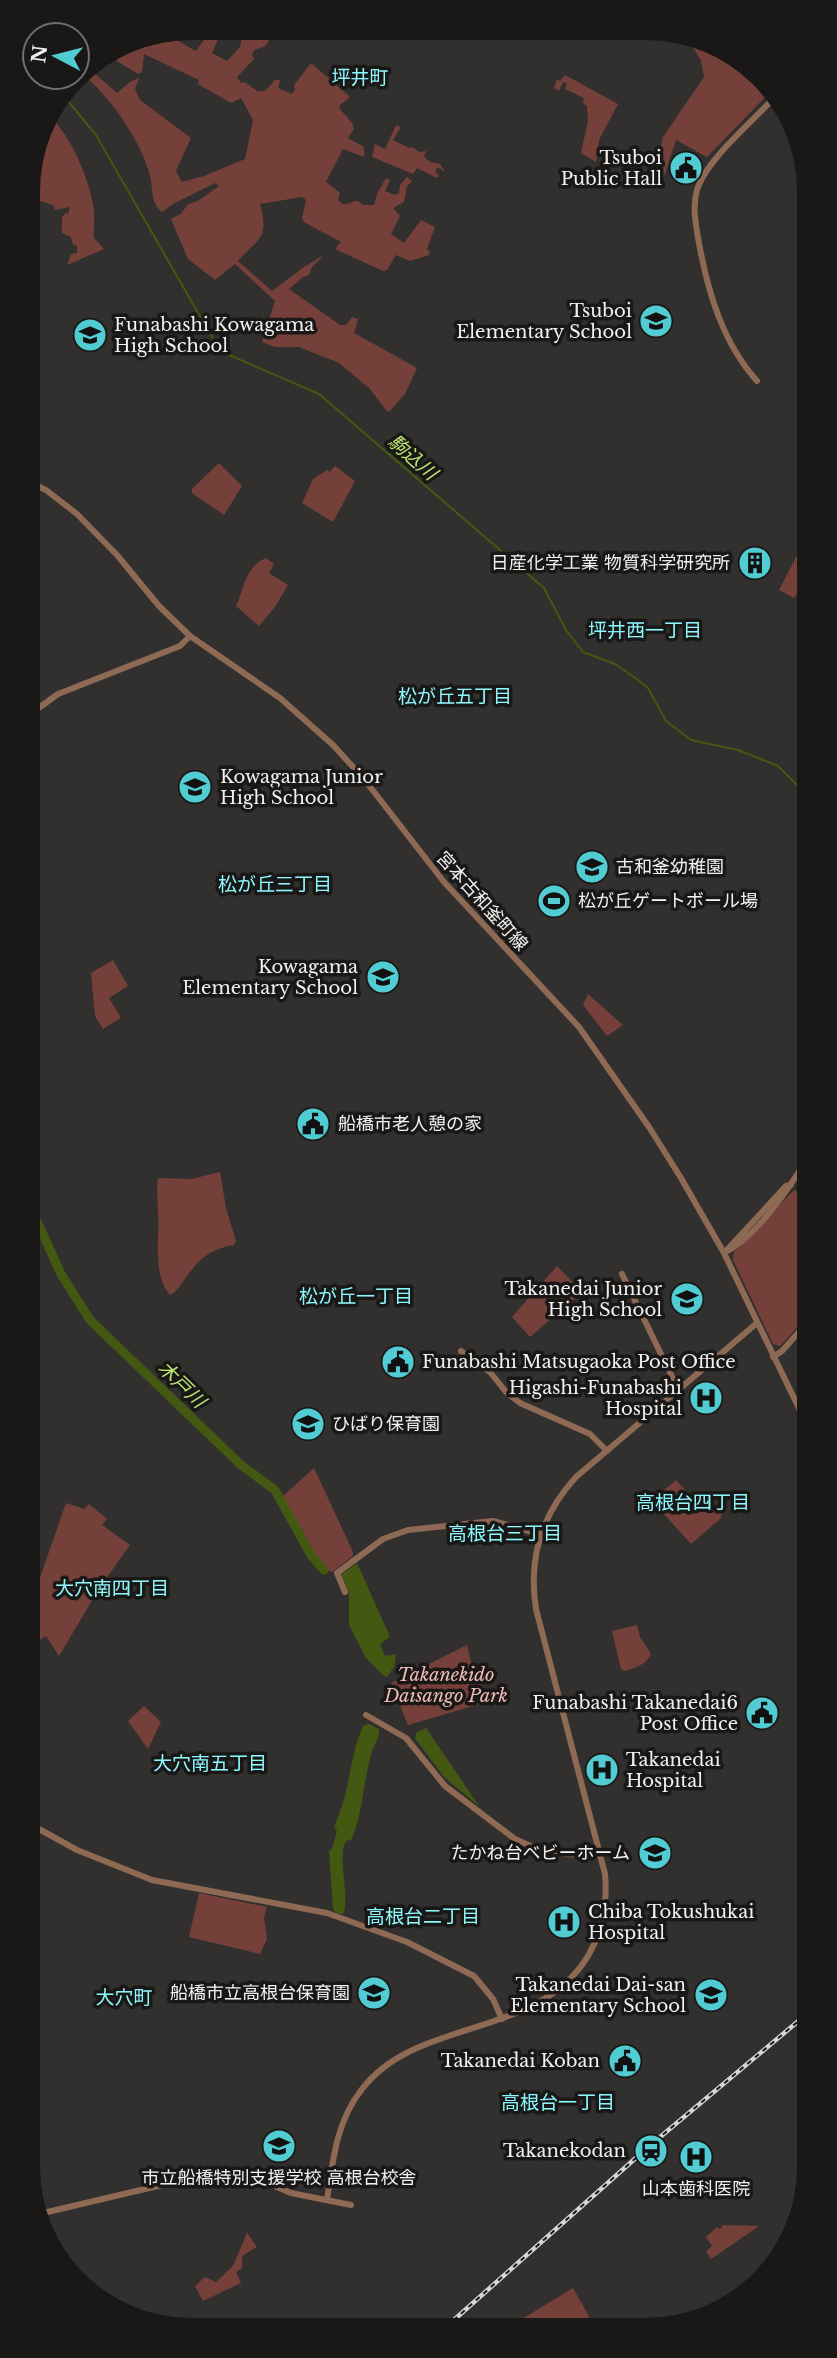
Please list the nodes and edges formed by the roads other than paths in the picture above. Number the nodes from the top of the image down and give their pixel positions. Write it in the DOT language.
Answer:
graph roads {
  1 [pos="769,105"];
  2 [pos="757,381"];
  3 [pos="41,488"];
  4 [pos="190,636"];
  5 [pos="41,707"];
  6 [pos="797,1176"];
  7 [pos="724,1253"];
  8 [pos="622,1274"];
  9 [pos="757,1323"];
  10 [pos="796,1335"];
  11 [pos="461,1351"];
  12 [pos="773,1357"];
  13 [pos="679,1391"];
  14 [pos="796,1404"];
  15 [pos="607,1451"];
  16 [pos="540,1534"];
  17 [pos="345,1592"];
  18 [pos="366,1715"];
  19 [pos="40,1830"];
  20 [pos="601,1853"];
  21 [pos="502,2019"];
  22 [pos="327,2200"];
  23 [pos="351,2205"];
  24 [pos="47,2212"];
  1 -- 2 [label="street"];
  3 -- 4 [label="street, 宮本古和釜町線"];
  4 -- 5 [label="street"];
  4 -- 7 [label="street, 宮本古和釜町線"];
  6 -- 7 [label="street"];
  7 -- 9 [label="street, 宮本古和釜町線"];
  8 -- 13 [label="street"];
  9 -- 12 [label="street, 宮本古和釜町線"];
  9 -- 13 [label="street"];
  10 -- 12 [label="street"];
  11 -- 15 [label="street"];
  12 -- 14 [label="street, 宮本古和釜町線"];
  13 -- 15 [label="street"];
  15 -- 16 [label="street"];
  16 -- 17 [label="street"];
  16 -- 20 [label="street"];
  18 -- 20 [label="street"];
  19 -- 21 [label="street"];
  20 -- 21 [label="street"];
  21 -- 22 [label="street"];
  22 -- 23 [label="street"];
  22 -- 24 [label="street"];
}
